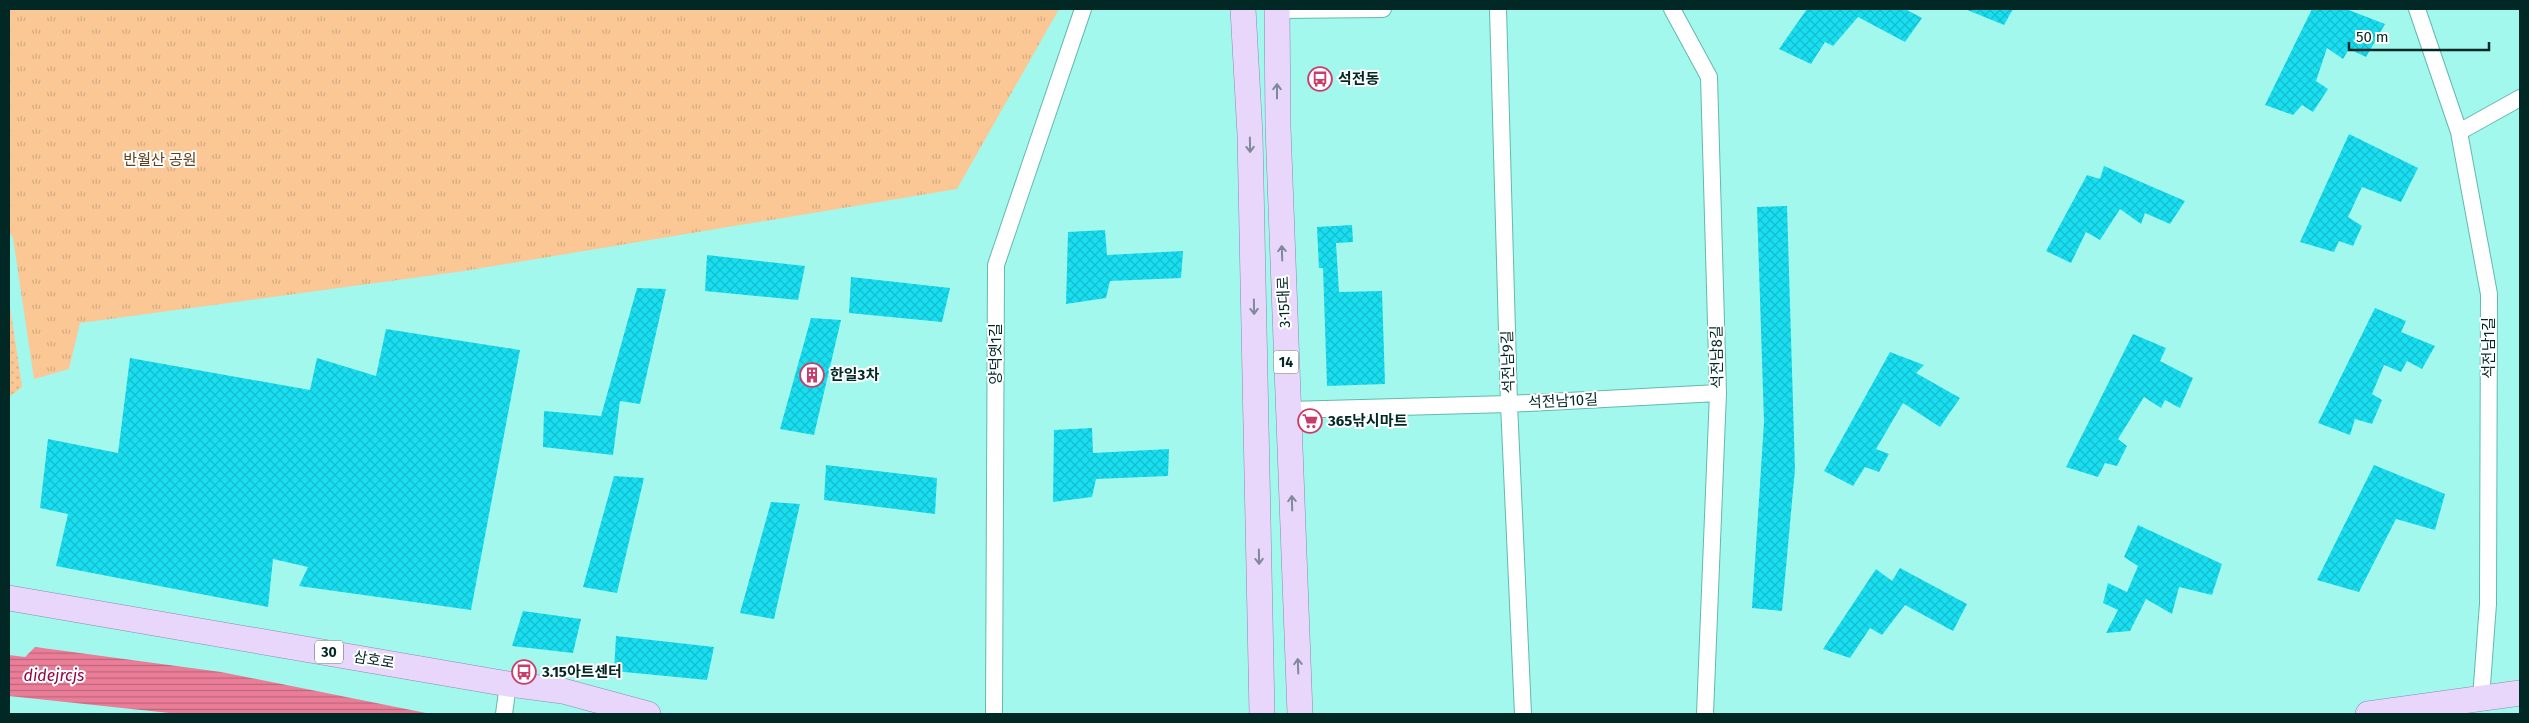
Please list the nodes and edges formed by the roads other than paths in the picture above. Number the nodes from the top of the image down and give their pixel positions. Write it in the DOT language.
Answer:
graph roads {
  1 [pos="1083,9"];
  2 [pos="1243,9"];
  3 [pos="1383,9"];
  4 [pos="1498,9"];
  5 [pos="1672,9"];
  6 [pos="2417,9"];
  7 [pos="1277,10"];
  8 [pos="2520,98"];
  9 [pos="2459,132"];
  10 [pos="1718,393"];
  11 [pos="1509,404"];
  12 [pos="1288,410"];
  13 [pos="9,598"];
  14 [pos="508,684"];
  15 [pos="2520,692"];
  16 [pos="2481,698"];
  17 [pos="504,714"];
  18 [pos="648,714"];
  19 [pos="994,714"];
  20 [pos="1262,714"];
  21 [pos="1300,714"];
  22 [pos="1523,714"];
  23 [pos="1705,714"];
  24 [pos="2368,714"];
  1 -- 19 [label="street, 양덕옛1길"];
  2 -- 20 [label="main road, 3·15대로 / 14, one-way"];
  3 -- 7 [label="street"];
  4 -- 11 [label="street, 석전남9길"];
  5 -- 10 [label="street, 석전남8길"];
  6 -- 9 [label="street, 석전남1길"];
  12 -- 7 [label="main road, 3·15대로 / 14, one-way"];
  8 -- 9 [label="street"];
  9 -- 16 [label="street, 석전남1길"];
  10 -- 11 [label="street, 석전남10길"];
  10 -- 23 [label="street, 석전남8길"];
  11 -- 12 [label="street, 석전남10길"];
  11 -- 22 [label="street, 석전남9길"];
  21 -- 12 [label="main road, 3·15대로 / 14, one-way"];
  13 -- 14 [label="main road, 삼호로 / 30"];
  14 -- 17 [label="street"];
  14 -- 18 [label="main road, 삼호로 / 30"];
  15 -- 16 [label="main road"];
  16 -- 24 [label="main road"];
}
